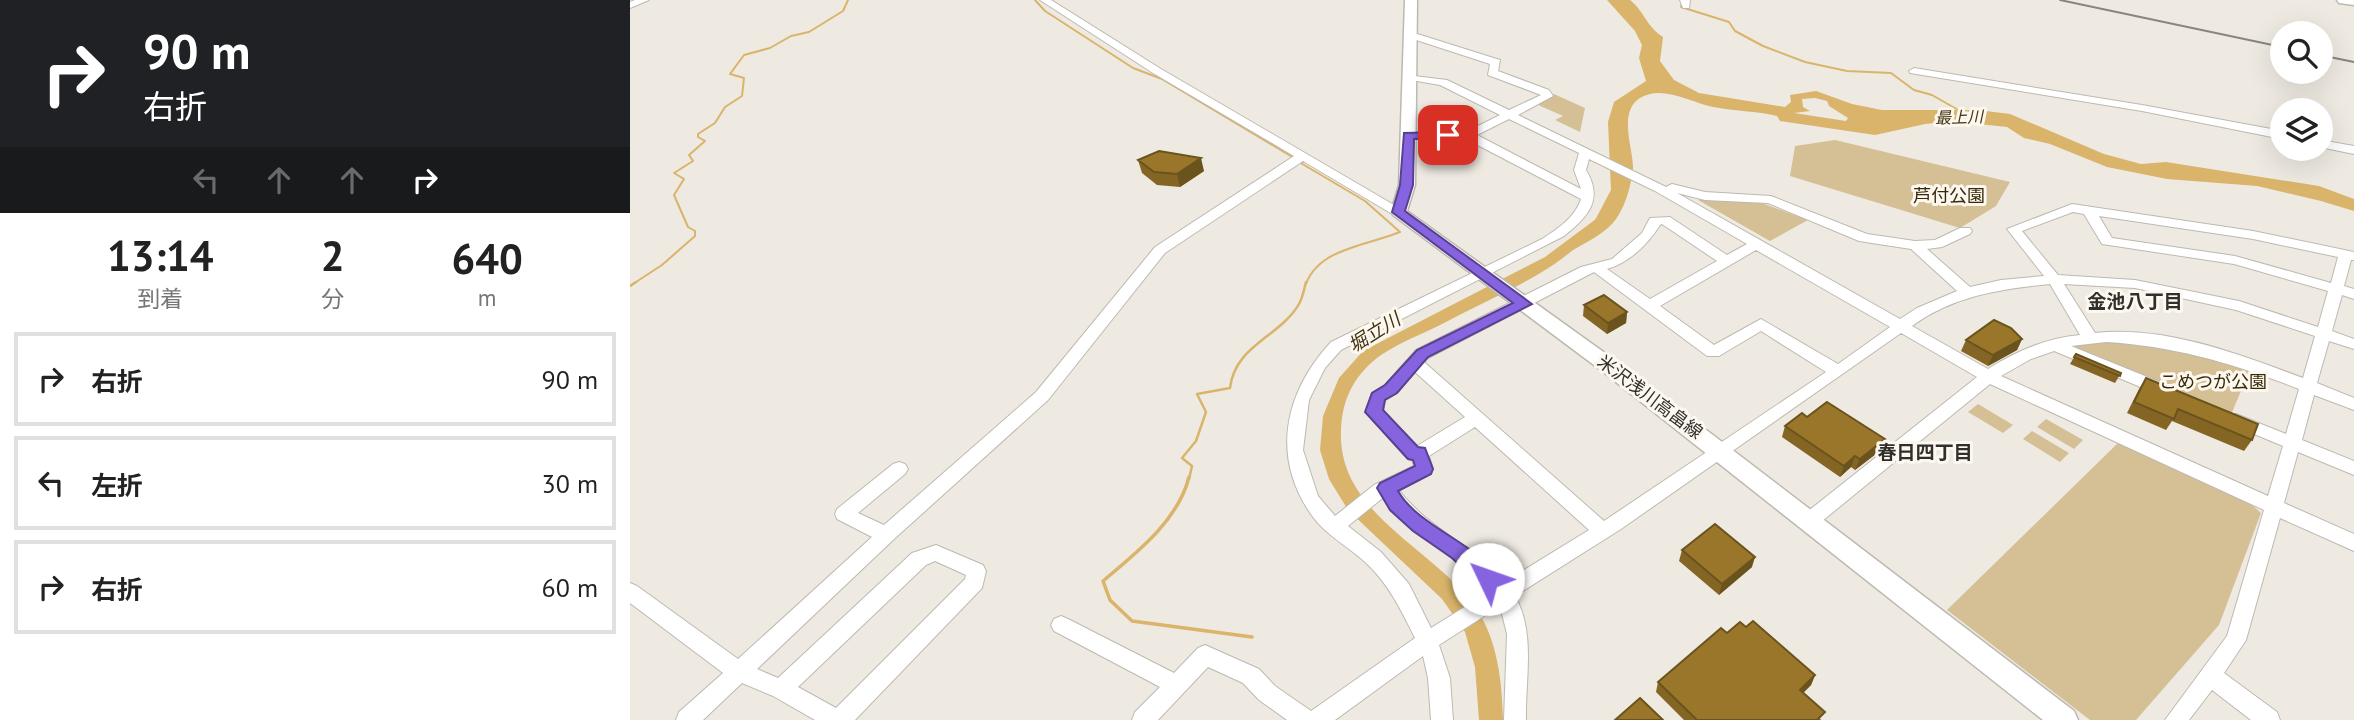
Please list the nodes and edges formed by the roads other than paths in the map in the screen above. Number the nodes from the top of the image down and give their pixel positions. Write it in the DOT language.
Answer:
graph roads {
  1 [pos="644,0"];
  2 [pos="1411,0"];
  3 [pos="2343,0"];
  4 [pos="1048,1"];
  5 [pos="2354,1"];
  6 [pos="630,5"];
  7 [pos="1411,35"];
  8 [pos="1914,71"];
  9 [pos="1410,77"];
  10 [pos="1508,114"];
  11 [pos="2270,133"];
  12 [pos="1408,135"];
  13 [pos="1468,135"];
  14 [pos="2333,146"];
  15 [pos="2354,150"];
  16 [pos="1590,155"];
  17 [pos="1301,157"];
  18 [pos="1659,188"];
  19 [pos="1588,197"];
  20 [pos="2089,211"];
  21 [pos="1398,212"];
  22 [pos="1965,231"];
  23 [pos="1758,243"];
  24 [pos="1915,245"];
  25 [pos="2350,255"];
  26 [pos="1728,262"];
  27 [pos="1597,268"];
  28 [pos="1483,276"];
  29 [pos="2054,279"];
  30 [pos="2337,288"];
  31 [pos="1967,292"];
  32 [pos="2354,294"];
  33 [pos="1523,303"];
  34 [pos="1648,307"];
  35 [pos="1899,327"];
  36 [pos="2323,332"];
  37 [pos="2090,338"];
  38 [pos="2354,344"];
  39 [pos="2054,345"];
  40 [pos="1415,363"];
  41 [pos="1838,372"];
  42 [pos="1989,377"];
  43 [pos="2308,386"];
  44 [pos="2179,396"];
  45 [pos="2354,404"];
  46 [pos="2216,412"];
  47 [pos="1476,418"];
  48 [pos="2292,443"];
  49 [pos="1722,452"];
  50 [pos="1419,453"];
  51 [pos="2354,468"];
  52 [pos="899,469"];
  53 [pos="1383,489"];
  54 [pos="2273,508"];
  55 [pos="1809,520"];
  56 [pos="1341,522"];
  57 [pos="1602,531"];
  58 [pos="886,535"];
  59 [pos="2354,544"];
  60 [pos="630,592"];
  61 [pos="1503,592"];
  62 [pos="1061,625"];
  63 [pos="1427,641"];
  64 [pos="737,671"];
  65 [pos="2210,676"];
  66 [pos="1176,685"];
  67 [pos="781,689"];
  68 [pos="687,720"];
  69 [pos="838,720"];
  70 [pos="1143,720"];
  71 [pos="1306,720"];
  72 [pos="1317,720"];
  73 [pos="1442,720"];
  74 [pos="1515,720"];
  75 [pos="2064,720"];
  76 [pos="2176,720"];
  77 [pos="2269,720"];
  1 -- 6 [label="street"];
  2 -- 7 [label="main road"];
  3 -- 5 [label="highway"];
  4 -- 17 [label="street"];
  7 -- 9 [label="main road"];
  7 -- 10 [label="street"];
  8 -- 11 [label="street"];
  9 -- 10 [label="street"];
  9 -- 12 [label="main road"];
  10 -- 13 [label="street"];
  10 -- 16 [label="street"];
  12 -- 13 [label="street"];
  12 -- 21 [label="main road"];
  13 -- 19 [label="street"];
  14 -- 15 [label="street"];
  16 -- 18 [label="street"];
  16 -- 19 [label="street"];
  17 -- 21 [label="street"];
  17 -- 58 [label="street"];
  18 -- 23 [label="street"];
  18 -- 24 [label="street"];
  19 -- 28 [label="street"];
  20 -- 25 [label="street"];
  20 -- 29 [label="street"];
  20 -- 30 [label="street"];
  21 -- 28 [label="main road, 米沢浅川高畠線"];
  22 -- 24 [label="street"];
  23 -- 26 [label="street"];
  23 -- 35 [label="street"];
  24 -- 31 [label="street"];
  25 -- 30 [label="street"];
  26 -- 27 [label="street"];
  26 -- 34 [label="street"];
  27 -- 33 [label="street"];
  27 -- 34 [label="street"];
  28 -- 33 [label="main road, 米沢浅川高畠線"];
  28 -- 56 [label="street"];
  29 -- 31 [label="street"];
  29 -- 36 [label="street"];
  29 -- 37 [label="street"];
  30 -- 32 [label="street"];
  30 -- 36 [label="street"];
  31 -- 35 [label="street"];
  33 -- 40 [label="street"];
  33 -- 49 [label="main road, 米沢浅川高畠線"];
  34 -- 41 [label="street"];
  35 -- 41 [label="street"];
  35 -- 42 [label="street"];
  36 -- 38 [label="street"];
  36 -- 43 [label="street"];
  37 -- 39 [label="street"];
  37 -- 43 [label="street"];
  39 -- 42 [label="street"];
  39 -- 44 [label="street"];
  40 -- 47 [label="street"];
  40 -- 50 [label="street"];
  41 -- 49 [label="street"];
  42 -- 54 [label="street"];
  42 -- 55 [label="street"];
  43 -- 45 [label="street"];
  43 -- 48 [label="street"];
  46 -- 48 [label="street"];
  47 -- 50 [label="street"];
  47 -- 57 [label="street"];
  48 -- 51 [label="street"];
  48 -- 54 [label="street"];
  49 -- 55 [label="main road, 米沢浅川高畠線"];
  49 -- 57 [label="street"];
  50 -- 53 [label="street"];
  52 -- 58 [label="street"];
  53 -- 56 [label="street"];
  53 -- 61 [label="street"];
  54 -- 59 [label="street"];
  54 -- 65 [label="street"];
  55 -- 75 [label="main road, 米沢浅川高畠線"];
  56 -- 63 [label="street"];
  57 -- 61 [label="street"];
  58 -- 64 [label="street"];
  60 -- 64 [label="street"];
  61 -- 63 [label="street"];
  61 -- 74 [label="street"];
  62 -- 66 [label="street"];
  63 -- 72 [label="street"];
  63 -- 73 [label="street"];
  64 -- 67 [label="street"];
  64 -- 68 [label="street"];
  65 -- 76 [label="street"];
  65 -- 77 [label="street"];
  66 -- 70 [label="street"];
  66 -- 71 [label="street"];
  67 -- 69 [label="street"];
  67 -- 69 [label="street"];
}
